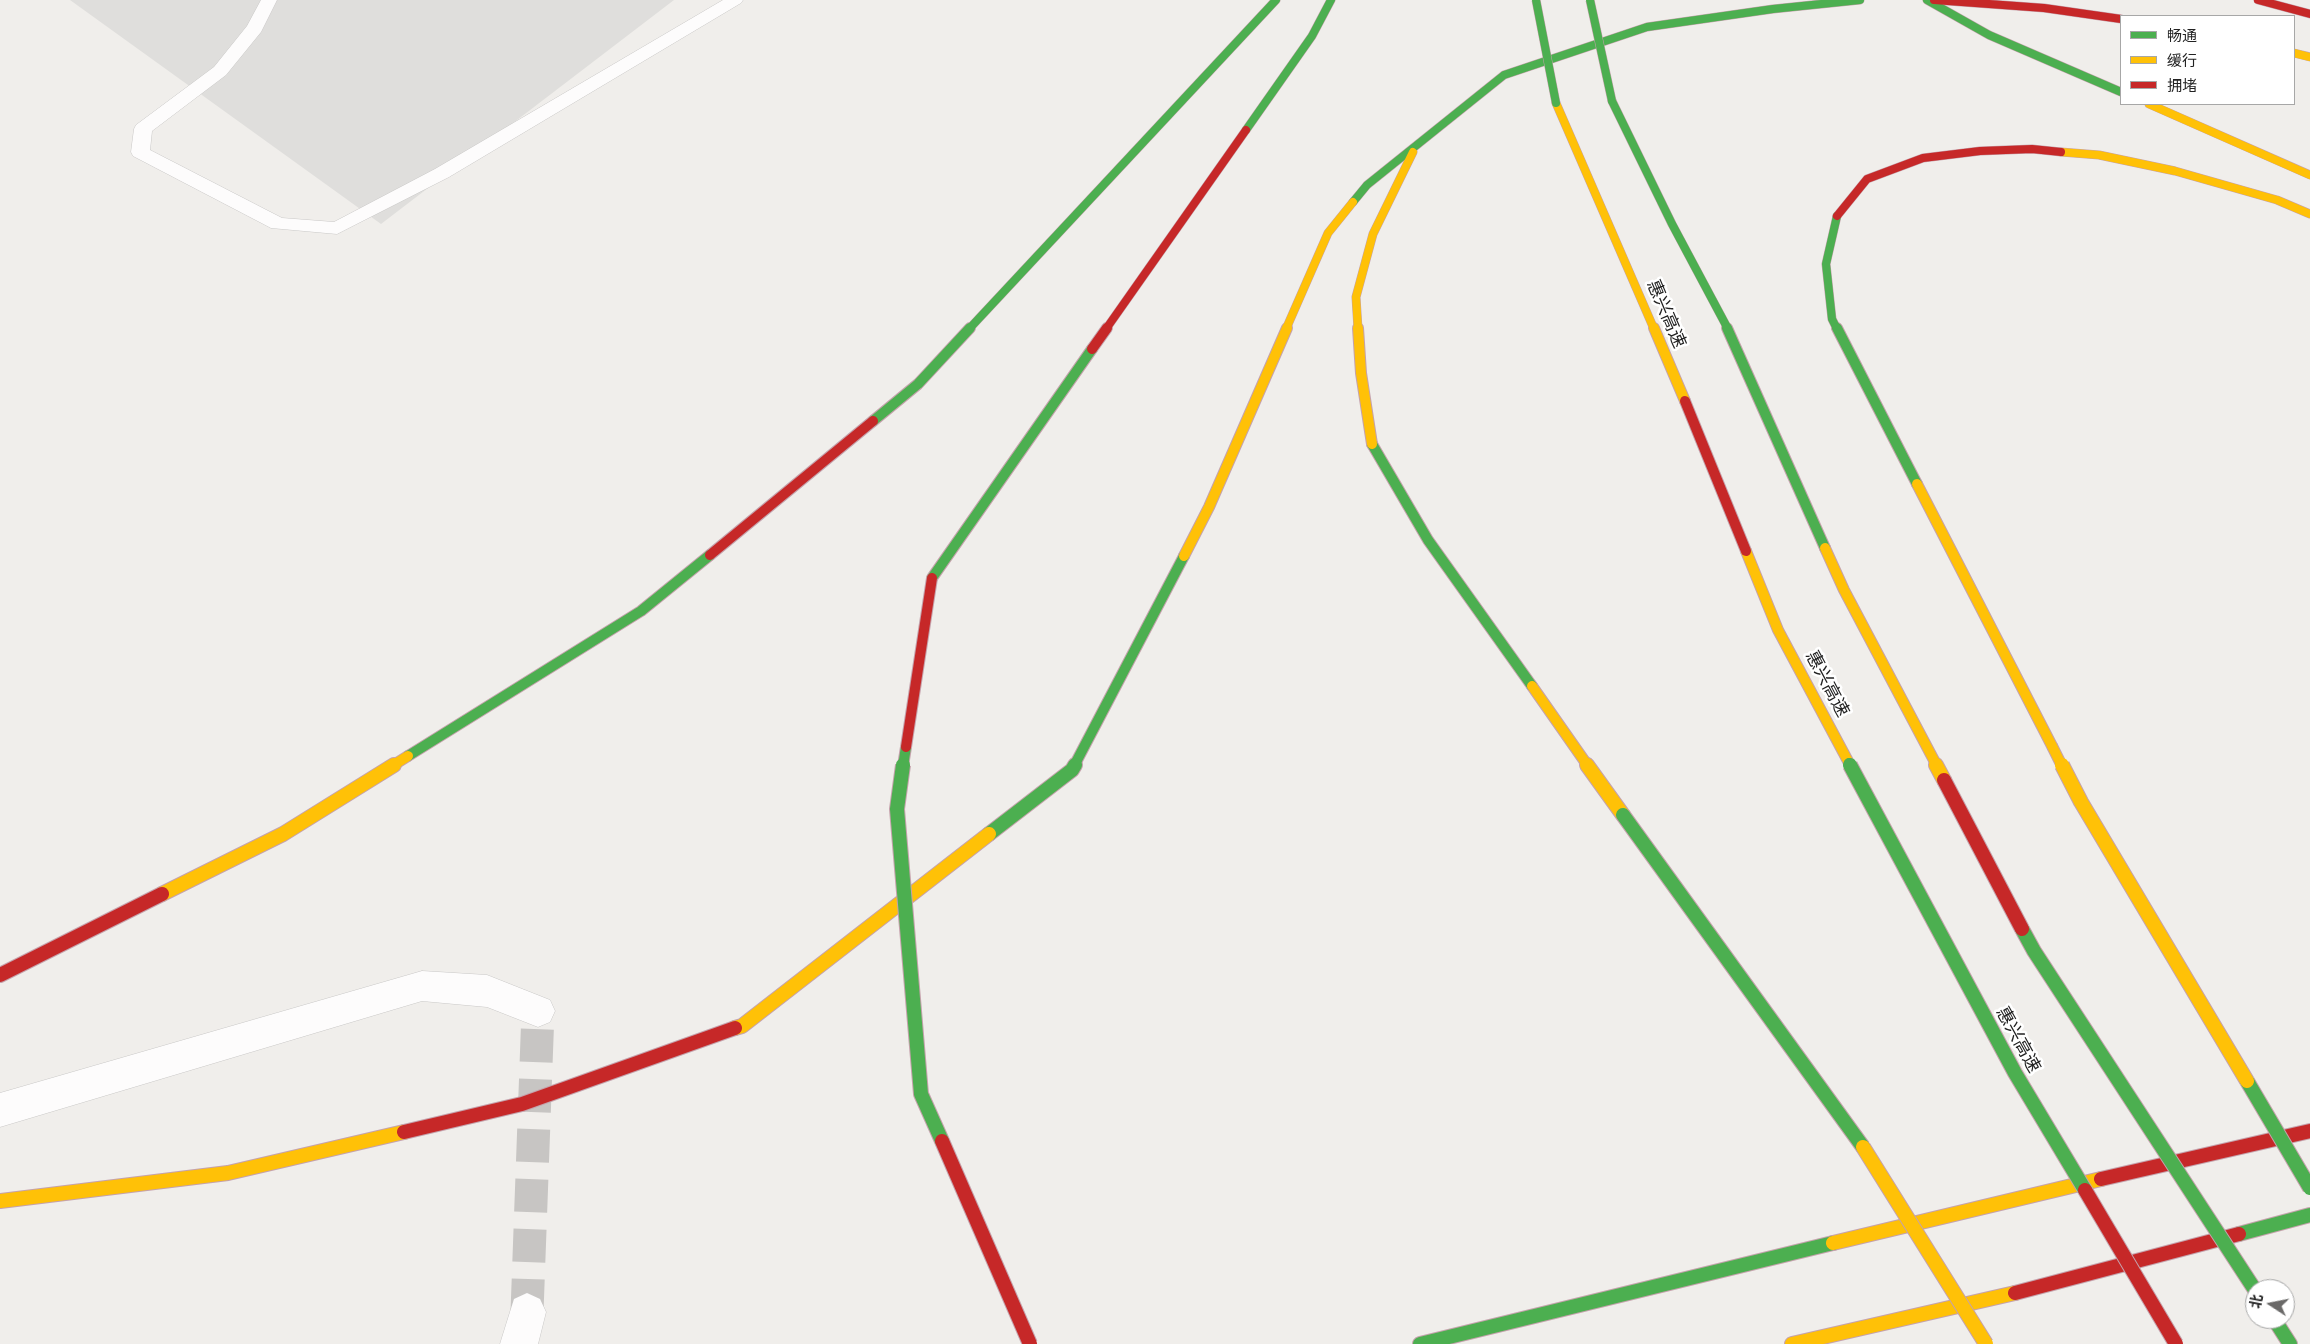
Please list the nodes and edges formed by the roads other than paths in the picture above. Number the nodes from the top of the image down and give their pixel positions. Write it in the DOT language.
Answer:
graph roads {
  1 [pos="269,0"];
  2 [pos="735,0"];
  3 [pos="1276,0"];
  4 [pos="1331,0"];
  5 [pos="1536,0"];
  6 [pos="1590,0"];
  7 [pos="1860,0"];
  8 [pos="1927,0"];
  9 [pos="2258,0"];
  10 [pos="2310,14"];
  11 [pos="2120,19"];
  12 [pos="2295,53"];
  13 [pos="2310,57"];
  14 [pos="2120,92"];
  15 [pos="2151,105"];
  16 [pos="1416,146"];
  17 [pos="2310,175"];
  18 [pos="2310,214"];
  19 [pos="0,975"];
  20 [pos="538,1011"];
  21 [pos="0,1110"];
  22 [pos="2310,1131"];
  23 [pos="2310,1188"];
  24 [pos="0,1201"];
  25 [pos="2310,1215"];
  26 [pos="2248,1279"];
  27 [pos="2280,1329"];
  28 [pos="1030,1344"];
  29 [pos="1420,1344"];
  30 [pos="1792,1344"];
  31 [pos="1986,1344"];
  32 [pos="2176,1344"];
  33 [pos="2290,1344"];
  1 -- 2 [label="street"];
  3 -- 19 [label="highway"];
  4 -- 28 [label="highway, bridge"];
  5 -- 32 [label="highway, 惠兴高速, bridge"];
  6 -- 26 [label="highway, bridge"];
  7 -- 16 [label="highway"];
  8 -- 11 [label="highway"];
  8 -- 14 [label="highway"];
  9 -- 10 [label="highway"];
  12 -- 13 [label="highway"];
  15 -- 17 [label="highway"];
  16 -- 24 [label="highway"];
  16 -- 31 [label="highway, bridge"];
  18 -- 23 [label="highway, bridge"];
  20 -- 21 [label="street"];
  22 -- 29 [label="highway"];
  25 -- 30 [label="highway"];
  27 -- 33 [label="highway"];
}
